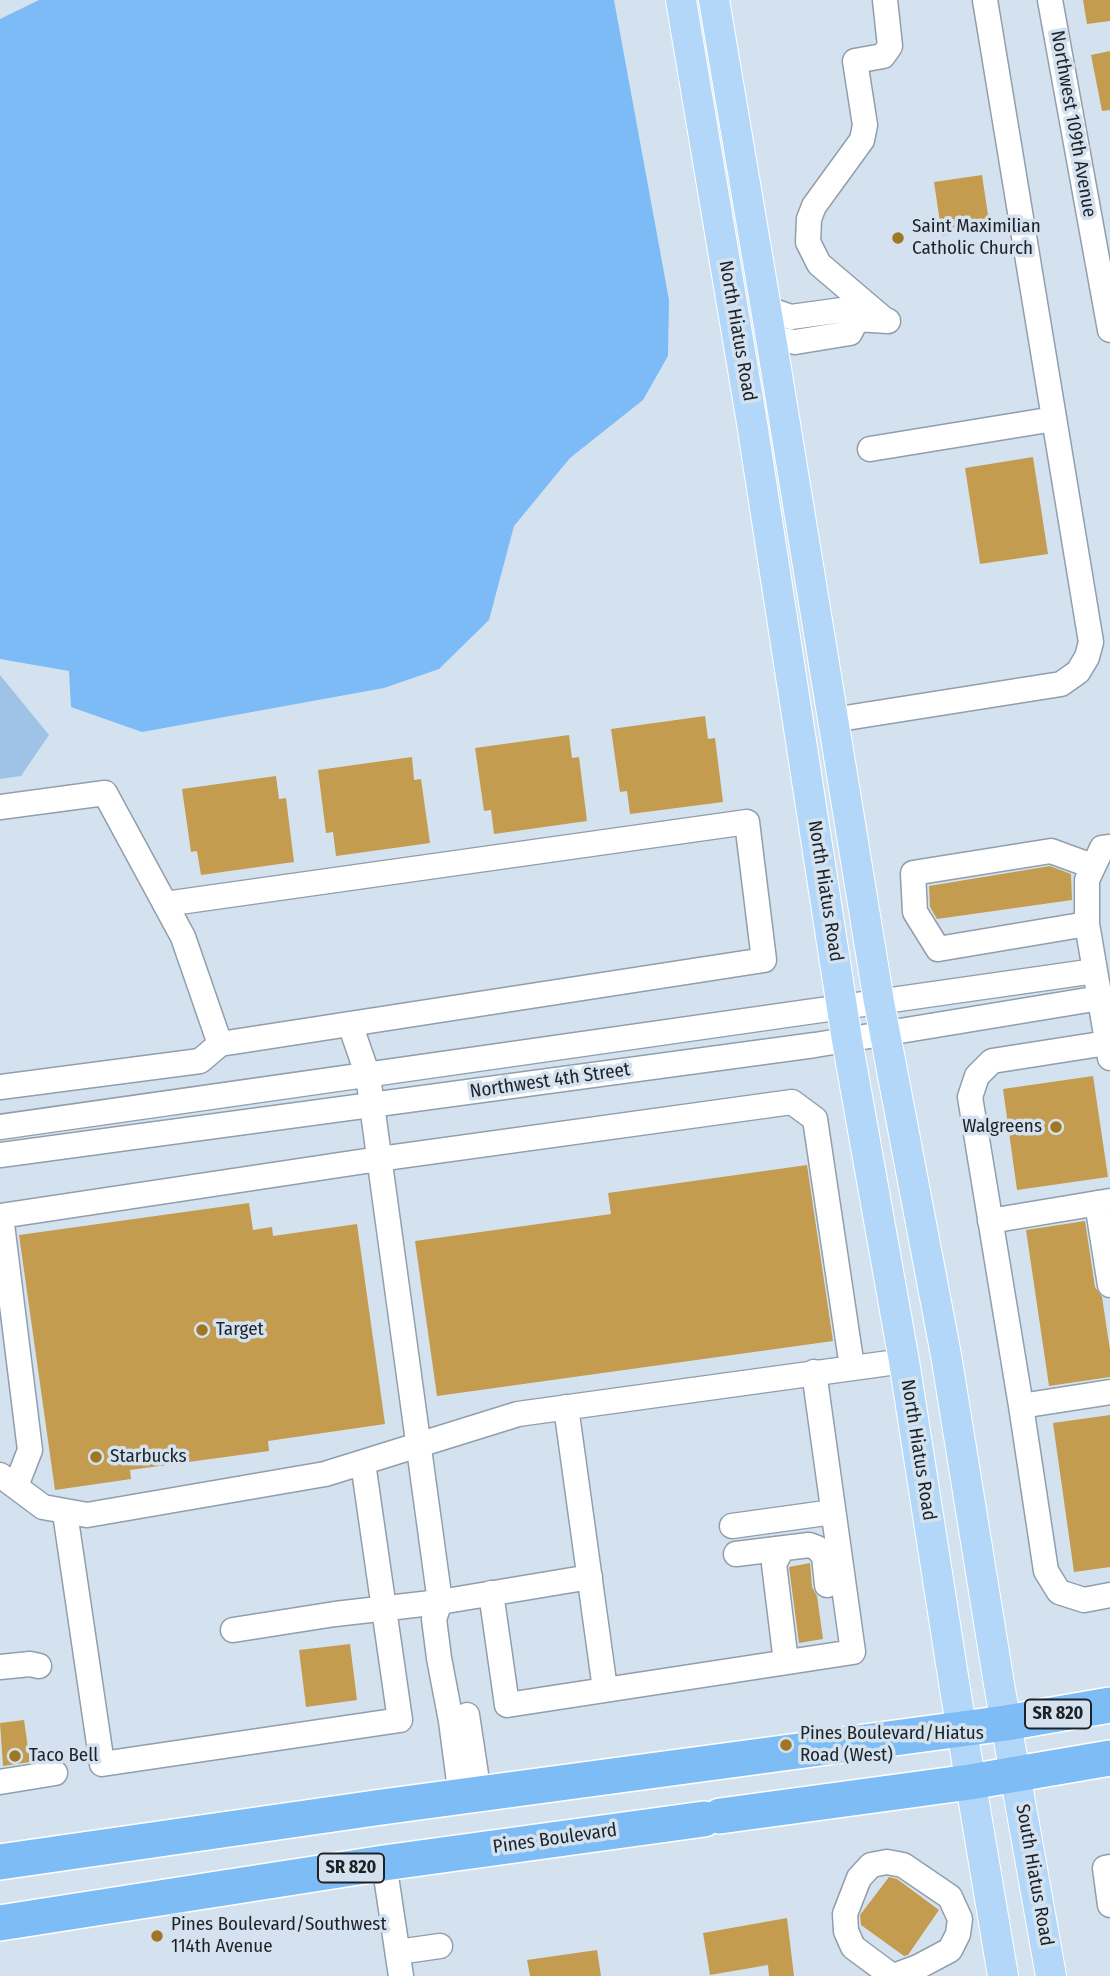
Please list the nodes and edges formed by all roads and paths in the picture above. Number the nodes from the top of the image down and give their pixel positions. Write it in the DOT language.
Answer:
graph roads {
  1 [pos="681,0"];
  2 [pos="714,0"];
  3 [pos="885,0"];
  4 [pos="985,0"];
  5 [pos="1051,0"];
  6 [pos="705,146"];
  7 [pos="765,308"];
  8 [pos="857,319"];
  9 [pos="1110,330"];
  10 [pos="771,338"];
  11 [pos="1054,419"];
  12 [pos="870,449"];
  13 [pos="833,720"];
  14 [pos="0,807"];
  15 [pos="1110,846"];
  16 [pos="1092,866"];
  17 [pos="165,904"];
  18 [pos="1087,924"];
  19 [pos="1095,971"];
  20 [pos="1100,998"];
  21 [pos="879,1002"];
  22 [pos="842,1007"];
  23 [pos="350,1024"];
  24 [pos="886,1034"];
  25 [pos="848,1040"];
  26 [pos="220,1044"];
  27 [pos="1109,1051"];
  28 [pos="368,1076"];
  29 [pos="0,1087"];
  30 [pos="371,1105"];
  31 [pos="0,1127"];
  32 [pos="0,1155"];
  33 [pos="379,1159"];
  34 [pos="1103,1202"];
  35 [pos="990,1221"];
  36 [pos="1110,1285"];
  37 [pos="904,1360"];
  38 [pos="852,1367"];
  39 [pos="814,1372"];
  40 [pos="1110,1392"];
  41 [pos="1021,1406"];
  42 [pos="566,1407"];
  43 [pos="417,1446"];
  44 [pos="363,1463"];
  45 [pos="8,1481"];
  46 [pos="833,1512"];
  47 [pos="65,1513"];
  48 [pos="732,1526"];
  49 [pos="782,1549"];
  50 [pos="736,1554"];
  51 [pos="590,1577"];
  52 [pos="491,1593"];
  53 [pos="1110,1595"];
  54 [pos="440,1602"];
  55 [pos="384,1608"];
  56 [pos="233,1630"];
  57 [pos="845,1653"];
  58 [pos="786,1662"];
  59 [pos="39,1666"];
  60 [pos="0,1667"];
  61 [pos="605,1689"];
  62 [pos="1110,1705"];
  63 [pos="1006,1723"];
  64 [pos="962,1729"];
  65 [pos="1110,1758"];
  66 [pos="55,1773"];
  67 [pos="1016,1774"];
  68 [pos="0,1782"];
  69 [pos="970,1782"];
  70 [pos="470,1795"];
  71 [pos="0,1862"];
  72 [pos="384,1863"];
  73 [pos="1110,1867"];
  74 [pos="1110,1905"];
  75 [pos="0,1923"];
  76 [pos="440,1945"];
  77 [pos="399,1964"];
  78 [pos="872,1968"];
  79 [pos="893,1976"];
  80 [pos="1003,1976"];
  81 [pos="1051,1976"];
  1 -- 6 [label="main road, North Hiatus Road"];
  2 -- 7 [label="main road, North Hiatus Road"];
  3 -- 8 [label="street"];
  4 -- 11 [label="street"];
  5 -- 9 [label="street, Northwest 109th Avenue"];
  6 -- 10 [label="main road"];
  6 -- 22 [label="main road, North Hiatus Road"];
  7 -- 8 [label="street"];
  7 -- 10 [label="main road, North Hiatus Road"];
  8 -- 10 [label="street"];
  10 -- 13 [label="main road, North Hiatus Road"];
  11 -- 12 [label="street"];
  11 -- 13 [label="street"];
  13 -- 21 [label="main road, North Hiatus Road"];
  14 -- 17 [label="street"];
  15 -- 16 [label="street"];
  16 -- 18 [label="street"];
  16 -- 18 [label="street"];
  17 -- 23 [label="street"];
  17 -- 26 [label="street"];
  18 -- 19 [label="street"];
  19 -- 20 [label="street"];
  19 -- 21 [label="street, Northwest 4th Street"];
  20 -- 24 [label="street, Northwest 4th Street"];
  20 -- 27 [label="street"];
  21 -- 22 [label="street, Northwest 4th Street"];
  21 -- 24 [label="main road, North Hiatus Road"];
  22 -- 25 [label="main road, North Hiatus Road"];
  22 -- 28 [label="street, Northwest 4th Street"];
  23 -- 26 [label="street"];
  23 -- 28 [label="street"];
  24 -- 25 [label="street, Northwest 4th Street"];
  24 -- 63 [label="main road, North Hiatus Road"];
  25 -- 30 [label="street, Northwest 4th Street"];
  25 -- 37 [label="main road, North Hiatus Road"];
  26 -- 29 [label="street"];
  27 -- 35 [label="street"];
  28 -- 30 [label="street"];
  28 -- 31 [label="street, Northwest 4th Street"];
  30 -- 32 [label="street, Northwest 4th Street"];
  30 -- 33 [label="street"];
  33 -- 38 [label="street"];
  33 -- 43 [label="street"];
  33 -- 45 [label="street"];
  34 -- 35 [label="street"];
  34 -- 36 [label="street"];
  35 -- 41 [label="street"];
  37 -- 38 [label="street"];
  37 -- 64 [label="main road, North Hiatus Road"];
  38 -- 39 [label="street"];
  39 -- 42 [label="street"];
  39 -- 46 [label="street"];
  40 -- 41 [label="street"];
  41 -- 53 [label="street"];
  42 -- 43 [label="street"];
  42 -- 51 [label="street"];
  43 -- 44 [label="street"];
  43 -- 54 [label="street"];
  44 -- 47 [label="street"];
  44 -- 55 [label="street"];
  45 -- 47 [label="street"];
  46 -- 48 [label="street"];
  46 -- 57 [label="street"];
  47 -- 55 [label="street"];
  49 -- 50 [label="street"];
  49 -- 57 [label="street"];
  49 -- 58 [label="street"];
  51 -- 52 [label="street"];
  51 -- 61 [label="street"];
  52 -- 54 [label="street"];
  52 -- 61 [label="street"];
  54 -- 55 [label="street"];
  54 -- 70 [label="street"];
  55 -- 56 [label="street"];
  57 -- 58 [label="street"];
  58 -- 61 [label="street"];
  59 -- 60 [label="street"];
  62 -- 63 [label="highway, SR 820"];
  63 -- 64 [label="highway, SR 820"];
  63 -- 67 [label="main road, North Hiatus Road"];
  64 -- 69 [label="main road, North Hiatus Road"];
  64 -- 70 [label="highway, SR 820"];
  65 -- 67 [label="highway, Pines Boulevard / SR 820"];
  66 -- 68 [label="street"];
  67 -- 69 [label="highway, Pines Boulevard / SR 820"];
  67 -- 81 [label="main road, South Hiatus Road"];
  69 -- 72 [label="highway, Pines Boulevard / SR 820"];
  69 -- 80 [label="main road"];
  70 -- 71 [label="highway, SR 820"];
  72 -- 75 [label="highway, Pines Boulevard / SR 820"];
  72 -- 77 [label="street"];
  73 -- 74 [label="street"];
  76 -- 77 [label="street"];
  78 -- 79 [label="street"];
  78 -- 79 [label="street"];
}
